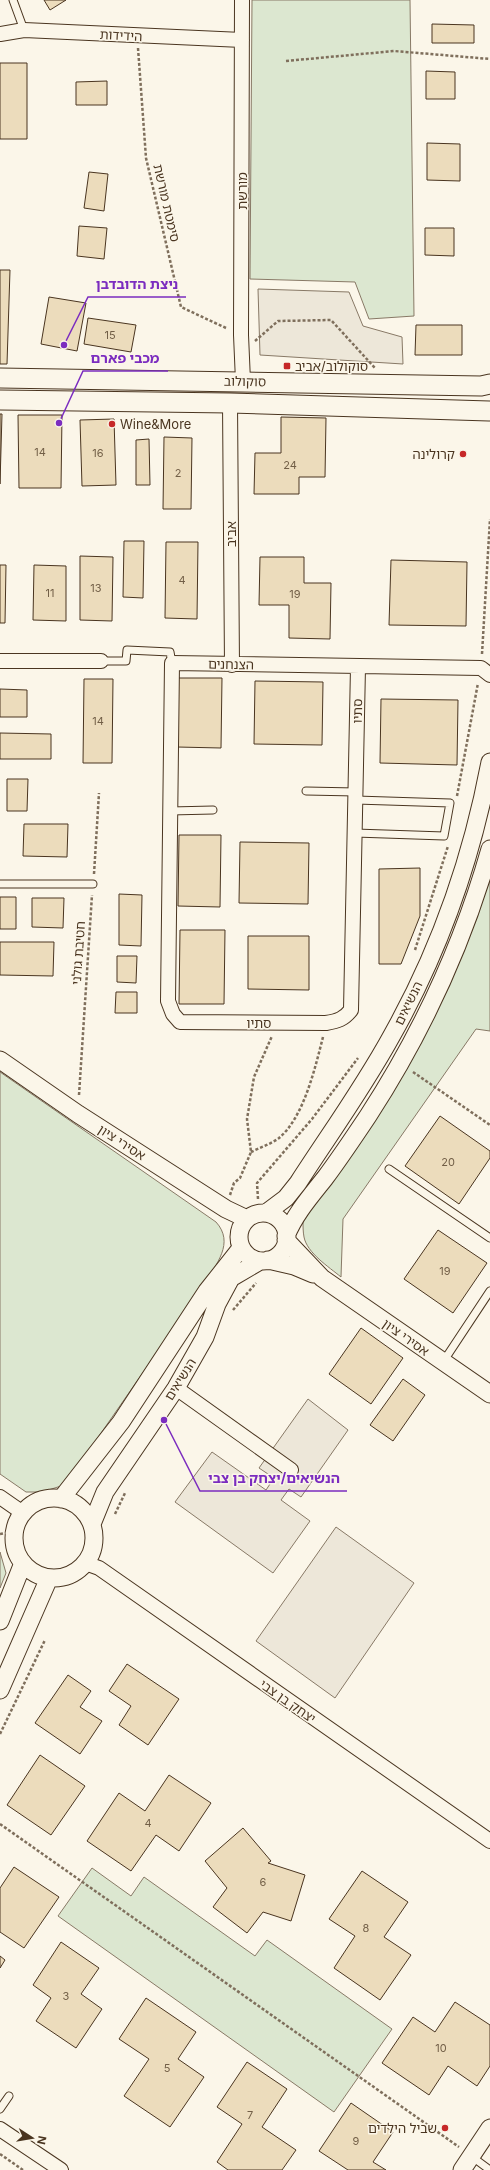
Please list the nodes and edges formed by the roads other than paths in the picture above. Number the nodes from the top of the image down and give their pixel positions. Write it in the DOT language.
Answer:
graph roads {
  1 [pos="13,0"];
  2 [pos="242,0"];
  3 [pos="24,30"];
  4 [pos="0,34"];
  5 [pos="242,40"];
  6 [pos="0,378"];
  7 [pos="243,381"];
  8 [pos="490,384"];
  9 [pos="0,400"];
  10 [pos="230,403"];
  11 [pos="489,412"];
  12 [pos="0,661"];
  13 [pos="101,661"];
  14 [pos="172,663"];
  15 [pos="232,664"];
  16 [pos="358,667"];
  17 [pos="487,668"];
  18 [pos="490,762"];
  19 [pos="306,791"];
  20 [pos="356,796"];
  21 [pos="214,810"];
  22 [pos="170,811"];
  23 [pos="356,833"];
  24 [pos="490,849"];
  25 [pos="0,884"];
  26 [pos="93,884"];
  27 [pos="0,1060"];
  28 [pos="389,1169"];
  29 [pos="257,1215"];
  30 [pos="286,1238"];
  31 [pos="490,1238"];
  32 [pos="241,1248"];
  33 [pos="264,1261"];
  34 [pos="322,1278"];
  35 [pos="490,1291"];
  36 [pos="443,1362"];
  37 [pos="176,1388"];
  38 [pos="490,1394"];
  39 [pos="292,1470"];
  40 [pos="0,1497"];
  41 [pos="61,1499"];
  42 [pos="23,1513"];
  43 [pos="92,1524"];
  44 [pos="7,1533"];
  45 [pos="23,1563"];
  46 [pos="85,1563"];
  47 [pos="49,1578"];
  48 [pos="0,1621"];
  49 [pos="0,1690"];
  50 [pos="490,1841"];
  51 [pos="9,2096"];
  52 [pos="0,2109"];
  53 [pos="0,2128"];
  54 [pos="490,2128"];
  55 [pos="471,2156"];
  56 [pos="61,2170"];
  57 [pos="462,2170"];
  58 [pos="490,2170"];
  1 -- 3 [label="lane"];
  2 -- 5 [label="street, מורשת"];
  3 -- 4 [label="street, הידידות"];
  3 -- 5 [label="street, הידידות"];
  5 -- 7 [label="street, מורשת"];
  6 -- 7 [label="main road, סוקולוב"];
  7 -- 8 [label="main road, סוקולוב"];
  8 -- 11 [label="main road"];
  9 -- 10 [label="main road, סוקולוב"];
  10 -- 11 [label="main road, סוקולוב"];
  10 -- 15 [label="street, אביב"];
  12 -- 13 [label="street"];
  13 -- 14 [label="lane"];
  14 -- 15 [label="street, הצנחנים"];
  14 -- 22 [label="street, סתיו"];
  15 -- 16 [label="street, הצנחנים"];
  16 -- 17 [label="street, הצנחנים"];
  16 -- 20 [label="street, סתיו"];
  18 -- 29 [label="street, הנשיאים"];
  19 -- 20 [label="lane"];
  20 -- 23 [label="street, סתיו"];
  20 -- 23 [label="lane"];
  21 -- 22 [label="lane"];
  22 -- 23 [label="street, סתיו"];
  24 -- 30 [label="street, הנשיאים"];
  25 -- 26 [label="lane"];
  27 -- 29 [label="street, אסירי ציון"];
  28 -- 31 [label="lane"];
  29 -- 30 [label="street"];
  29 -- 32 [label="street"];
  30 -- 33 [label="street"];
  30 -- 34 [label="street, אסירי ציון"];
  32 -- 33 [label="street"];
  32 -- 41 [label="street, הנשיאים"];
  33 -- 34 [label="street, אסירי ציון"];
  33 -- 37 [label="street, הנשיאים"];
  34 -- 36 [label="street, אסירי ציון"];
  35 -- 36 [label="lane"];
  36 -- 38 [label="street, אסירי ציון"];
  37 -- 39 [label="street"];
  37 -- 43 [label="street, הנשיאים"];
  40 -- 42 [label="street"];
  41 -- 42 [label="street"];
  41 -- 43 [label="street"];
  42 -- 44 [label="street"];
  43 -- 46 [label="street"];
  44 -- 45 [label="street"];
  45 -- 47 [label="street"];
  45 -- 48 [label="street"];
  46 -- 47 [label="street"];
  46 -- 50 [label="street, יצחק בן צבי"];
  47 -- 49 [label="street"];
  51 -- 52 [label="lane"];
  53 -- 56 [label="street"];
  54 -- 55 [label="street"];
  55 -- 57 [label="street"];
  55 -- 58 [label="lane"];
}
